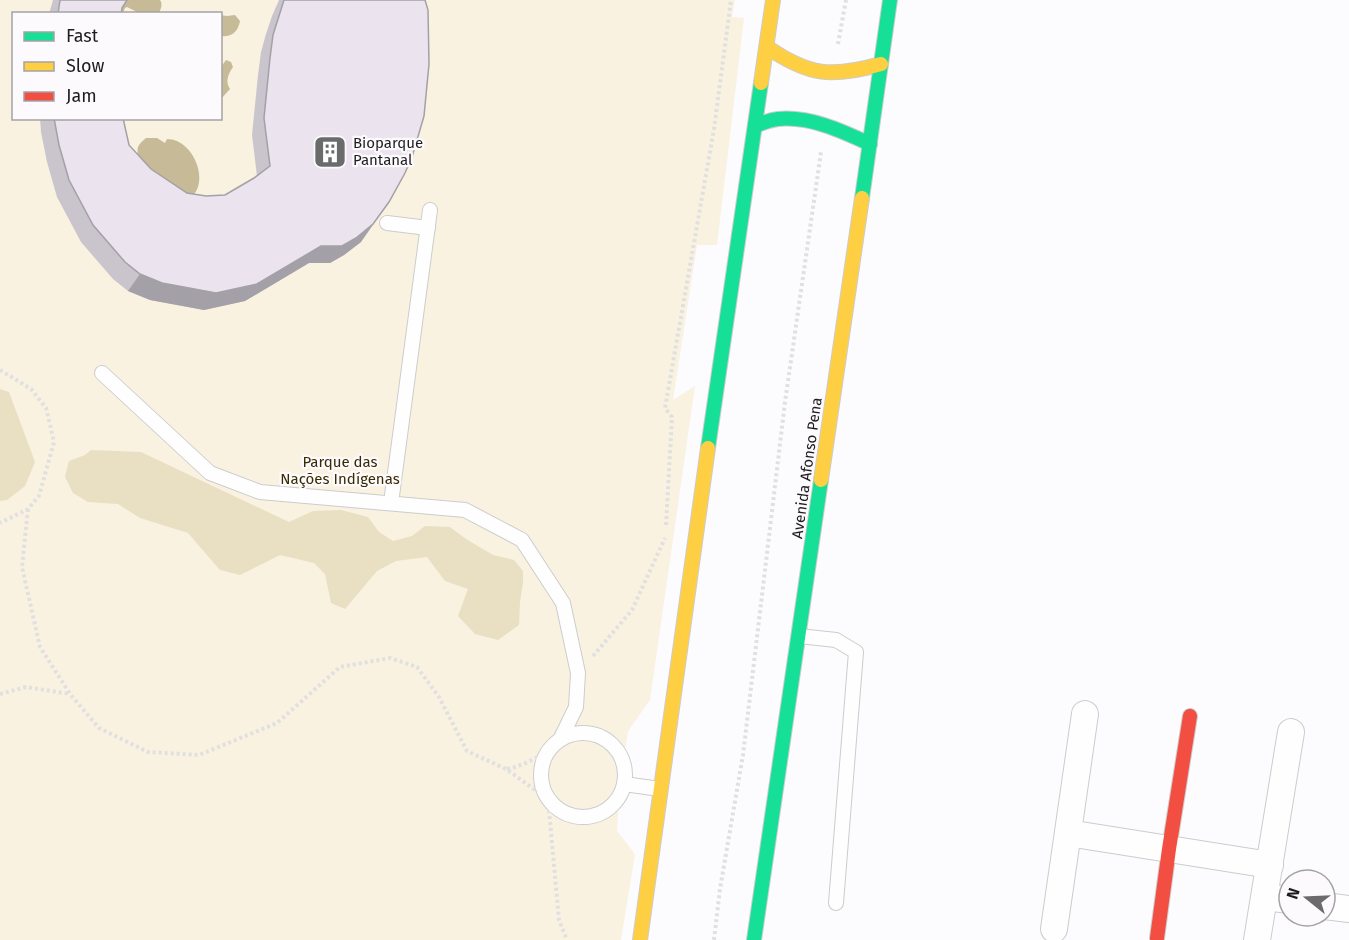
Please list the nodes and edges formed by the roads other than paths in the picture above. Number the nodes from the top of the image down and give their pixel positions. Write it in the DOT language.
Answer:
graph roads {
  1 [pos="773,0"];
  2 [pos="890,0"];
  3 [pos="767,47"];
  4 [pos="881,64"];
  5 [pos="755,126"];
  6 [pos="870,144"];
  7 [pos="430,210"];
  8 [pos="387,223"];
  9 [pos="428,228"];
  10 [pos="102,373"];
  11 [pos="391,504"];
  12 [pos="799,636"];
  13 [pos="1085,714"];
  14 [pos="1190,716"];
  15 [pos="1291,732"];
  16 [pos="560,740"];
  17 [pos="624,784"];
  18 [pos="660,789"];
  19 [pos="1068,833"];
  20 [pos="1168,849"];
  21 [pos="1270,865"];
  22 [pos="1277,898"];
  23 [pos="836,903"];
  24 [pos="1054,929"];
  25 [pos="1157,938"];
  26 [pos="640,940"];
  27 [pos="754,940"];
  28 [pos="1257,940"];
  1 -- 3 [label="main road"];
  2 -- 4 [label="main road, Avenida Afonso Pena"];
  3 -- 4 [label="main road"];
  3 -- 5 [label="main road"];
  4 -- 6 [label="main road, Avenida Afonso Pena"];
  5 -- 6 [label="main road"];
  5 -- 18 [label="main road"];
  6 -- 12 [label="main road, Avenida Afonso Pena"];
  7 -- 9 [label="lane"];
  8 -- 9 [label="lane"];
  9 -- 11 [label="lane"];
  10 -- 11 [label="lane"];
  11 -- 16 [label="lane"];
  12 -- 23 [label="lane"];
  12 -- 27 [label="main road, Avenida Afonso Pena"];
  13 -- 19 [label="street"];
  14 -- 20 [label="main road"];
  15 -- 21 [label="street"];
  16 -- 17 [label="lane"];
  16 -- 17 [label="lane"];
  17 -- 18 [label="lane"];
  18 -- 26 [label="main road"];
  19 -- 20 [label="street"];
  19 -- 24 [label="street"];
  20 -- 21 [label="street"];
  20 -- 25 [label="main road"];
  21 -- 22 [label="street"];
  22 -- 28 [label="street"];
}
